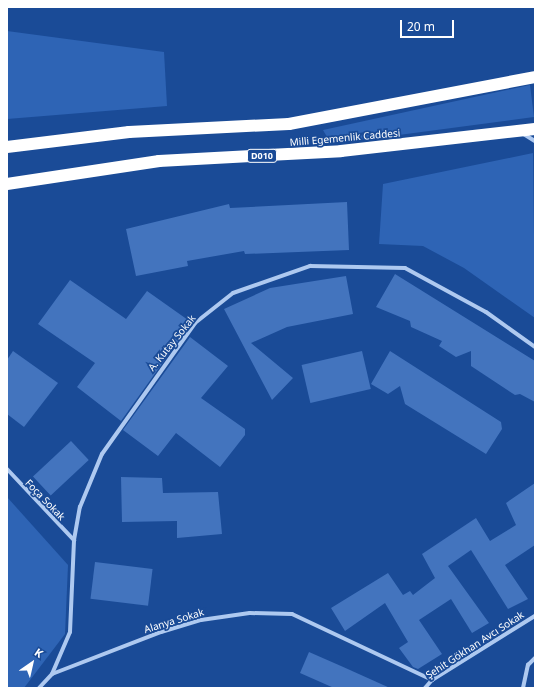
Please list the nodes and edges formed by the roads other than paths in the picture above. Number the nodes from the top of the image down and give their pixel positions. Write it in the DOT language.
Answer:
graph roads {
  1 [pos="535,77"];
  2 [pos="535,129"];
  3 [pos="518,132"];
  4 [pos="535,141"];
  5 [pos="7,147"];
  6 [pos="7,184"];
  7 [pos="535,347"];
  8 [pos="7,469"];
  9 [pos="74,540"];
  10 [pos="535,616"];
  11 [pos="535,658"];
  12 [pos="52,674"];
  13 [pos="432,680"];
  14 [pos="39,688"];
  15 [pos="425,688"];
  16 [pos="523,688"];
  1 -- 5 [label="highway, Milli Egemenlik Caddesi"];
  2 -- 3 [label="highway, Milli Egemenlik Caddesi"];
  3 -- 4 [label="street"];
  3 -- 6 [label="highway, Milli Egemenlik Caddesi / D010"];
  7 -- 9 [label="street, A. Kutay Sokak"];
  8 -- 9 [label="street, Foça Sokak"];
  9 -- 12 [label="street, A. Kutay Sokak"];
  10 -- 13 [label="street, Şehit Gökhan Avcı Sokak"];
  11 -- 16 [label="street"];
  12 -- 13 [label="street, Alanya Sokak"];
  12 -- 14 [label="street, Alanya Sokak"];
  13 -- 15 [label="street, Şehit Gökhan Avcı Sokak"];
}
